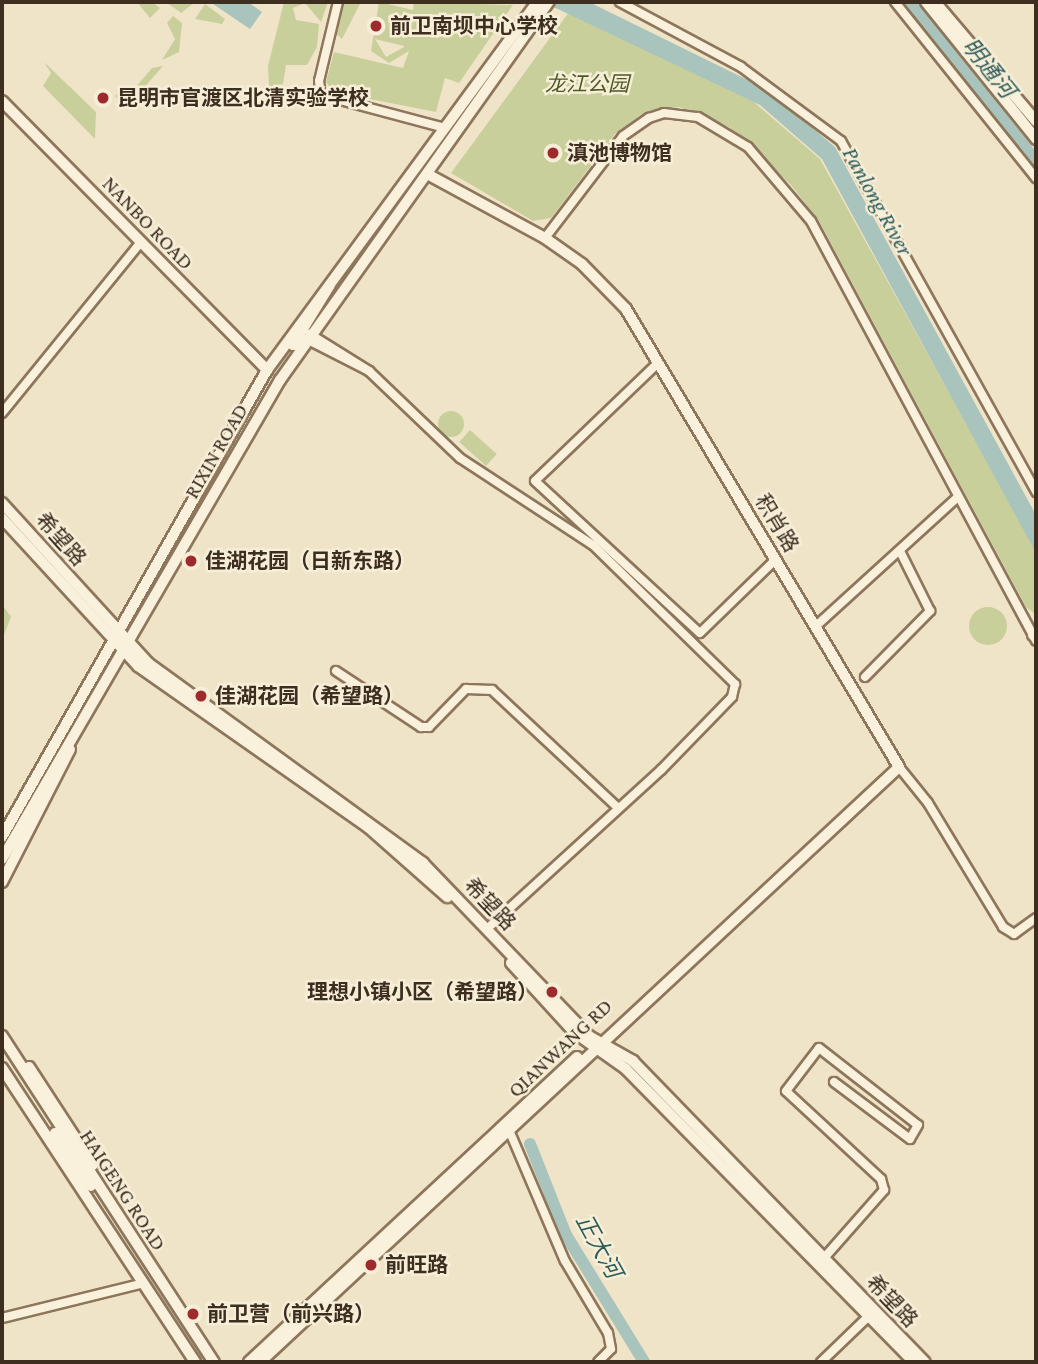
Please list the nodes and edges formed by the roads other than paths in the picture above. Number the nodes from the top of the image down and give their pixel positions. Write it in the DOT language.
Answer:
graph roads {
  1 [pos="338,2"];
  2 [pos="555,2"];
  3 [pos="620,2"];
  4 [pos="895,2"];
  5 [pos="926,2"];
  6 [pos="935,2"];
  7 [pos="540,5"];
  8 [pos="2,101"];
  9 [pos="1036,121"];
  10 [pos="441,127"];
  11 [pos="1036,139"];
  12 [pos="427,174"];
  13 [pos="1036,178"];
  14 [pos="545,238"];
  15 [pos="141,242"];
  16 [pos="342,260"];
  17 [pos="306,339"];
  18 [pos="658,363"];
  19 [pos="267,370"];
  20 [pos="2,413"];
  21 [pos="1036,492"];
  22 [pos="958,497"];
  23 [pos="2,503"];
  24 [pos="2,518"];
  25 [pos="900,551"];
  26 [pos="776,559"];
  27 [pos="816,626"];
  28 [pos="1035,636"];
  29 [pos="120,641"];
  30 [pos="336,671"];
  31 [pos="865,677"];
  32 [pos="86,711"];
  33 [pos="72,715"];
  34 [pos="898,765"];
  35 [pos="618,808"];
  36 [pos="2,822"];
  37 [pos="2,837"];
  38 [pos="2,859"];
  39 [pos="2,882"];
  40 [pos="1036,918"];
  41 [pos="488,928"];
  42 [pos="2,1026"];
  43 [pos="2,1037"];
  44 [pos="595,1045"];
  45 [pos="2,1050"];
  46 [pos="2,1069"];
  47 [pos="2,1080"];
  48 [pos="834,1082"];
  49 [pos="509,1130"];
  50 [pos="96,1208"];
  51 [pos="117,1219"];
  52 [pos="827,1265"];
  53 [pos="144,1283"];
  54 [pos="872,1313"];
  55 [pos="2,1318"];
  56 [pos="195,1362"];
  57 [pos="214,1362"];
  58 [pos="250,1362"];
  59 [pos="260,1362"];
  60 [pos="598,1362"];
  61 [pos="821,1362"];
  62 [pos="914,1362"];
  63 [pos="925,1362"];
  1 -- 10 [label="street"];
  2 -- 7 [label="main road, RIXIN ROAD"];
  3 -- 21 [label="street"];
  4 -- 13 [label="street"];
  5 -- 11 [label="main road"];
  6 -- 9 [label="main road"];
  7 -- 10 [label="main road, RIXIN ROAD"];
  7 -- 12 [label="main road, RIXIN ROAD"];
  8 -- 15 [label="street, NANBO ROAD"];
  10 -- 16 [label="main road, RIXIN ROAD"];
  12 -- 14 [label="street, 积肖路"];
  12 -- 17 [label="main road, RIXIN ROAD"];
  14 -- 18 [label="street, 积肖路"];
  14 -- 22 [label="street"];
  15 -- 19 [label="street, NANBO ROAD"];
  15 -- 20 [label="street"];
  16 -- 17 [label="main road"];
  16 -- 19 [label="main road, RIXIN ROAD"];
  17 -- 29 [label="main road, RIXIN ROAD"];
  17 -- 35 [label="street"];
  18 -- 26 [label="street, 积肖路"];
  18 -- 26 [label="street"];
  19 -- 29 [label="main road, RIXIN ROAD"];
  22 -- 25 [label="street"];
  22 -- 28 [label="street"];
  23 -- 29 [label="street, 希望路"];
  24 -- 29 [label="street, 希望路"];
  25 -- 27 [label="street"];
  25 -- 31 [label="street"];
  26 -- 27 [label="street, 积肖路"];
  27 -- 34 [label="street, 积肖路"];
  29 -- 32 [label="main road, RIXIN ROAD"];
  29 -- 33 [label="main road, RIXIN ROAD"];
  29 -- 41 [label="street, 希望路"];
  29 -- 44 [label="street, 希望路"];
  30 -- 35 [label="street"];
  32 -- 38 [label="main road, RIXIN ROAD"];
  32 -- 39 [label="main road"];
  33 -- 36 [label="main road, RIXIN ROAD"];
  33 -- 37 [label="main road, RIXIN ROAD"];
  34 -- 40 [label="street, 积肖路"];
  34 -- 44 [label="street, QIANWANG RD"];
  35 -- 41 [label="street"];
  41 -- 44 [label="street, 希望路"];
  42 -- 51 [label="main road"];
  43 -- 51 [label="main road, HAIGENG ROAD"];
  44 -- 49 [label="street, QIANWANG RD"];
  44 -- 52 [label="street, 希望路"];
  44 -- 58 [label="street, QIANWANG RD"];
  45 -- 51 [label="main road"];
  46 -- 50 [label="main road, HAIGENG ROAD"];
  47 -- 50 [label="main road"];
  48 -- 52 [label="street"];
  49 -- 59 [label="street, QIANWANG RD"];
  49 -- 60 [label="street"];
  50 -- 53 [label="main road, HAIGENG ROAD"];
  51 -- 57 [label="main road, HAIGENG ROAD"];
  52 -- 54 [label="street, 希望路"];
  53 -- 55 [label="street"];
  53 -- 56 [label="main road, HAIGENG ROAD"];
  54 -- 61 [label="street"];
  54 -- 62 [label="street, 希望路"];
  54 -- 63 [label="street, 希望路"];
}
